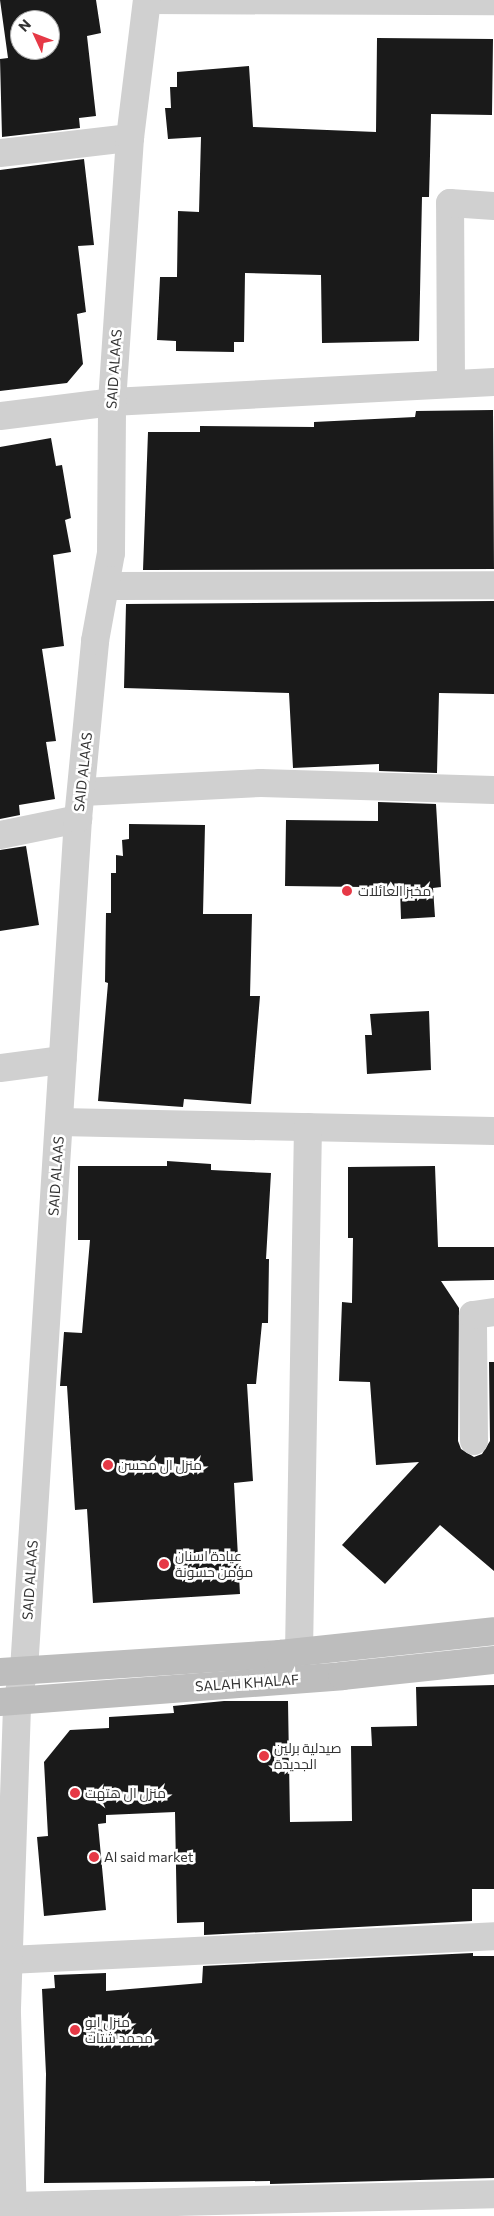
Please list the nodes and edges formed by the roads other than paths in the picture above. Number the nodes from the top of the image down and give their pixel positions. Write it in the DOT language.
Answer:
graph roads {
  1 [pos="147,0"];
  2 [pos="494,1"];
  3 [pos="130,138"];
  4 [pos="0,153"];
  5 [pos="494,206"];
  6 [pos="494,382"];
  7 [pos="451,383"];
  8 [pos="112,402"];
  9 [pos="0,416"];
  10 [pos="494,585"];
  11 [pos="107,586"];
  12 [pos="494,790"];
  13 [pos="83,792"];
  14 [pos="78,819"];
  15 [pos="0,835"];
  16 [pos="62,1060"];
  17 [pos="0,1068"];
  18 [pos="59,1122"];
  19 [pos="308,1128"];
  20 [pos="494,1131"];
  21 [pos="494,1312"];
  22 [pos="474,1441"];
  23 [pos="494,1631"];
  24 [pos="299,1652"];
  25 [pos="494,1660"];
  26 [pos="12,1671"];
  27 [pos="8,1702"];
  28 [pos="494,1936"];
  29 [pos="9,1960"];
  30 [pos="3,2008"];
  31 [pos="494,2194"];
  32 [pos="350,2207"];
  33 [pos="13,2211"];
  1 -- 2 [label="street"];
  1 -- 3 [label="street, SAID ALAAS"];
  3 -- 4 [label="street"];
  3 -- 8 [label="street, SAID ALAAS"];
  5 -- 7 [label="street"];
  6 -- 7 [label="street"];
  7 -- 8 [label="street"];
  8 -- 9 [label="street"];
  8 -- 11 [label="street, SAID ALAAS"];
  10 -- 11 [label="street"];
  11 -- 13 [label="street, SAID ALAAS"];
  12 -- 13 [label="street"];
  13 -- 14 [label="street, SAID ALAAS"];
  14 -- 15 [label="street"];
  14 -- 16 [label="street, SAID ALAAS"];
  16 -- 17 [label="street"];
  16 -- 18 [label="street, SAID ALAAS"];
  18 -- 19 [label="street"];
  18 -- 26 [label="street, SAID ALAAS"];
  19 -- 20 [label="street"];
  19 -- 24 [label="street"];
  21 -- 22 [label="street"];
  23 -- 24 [label="main road, SALAH KHALAF"];
  24 -- 26 [label="main road, SALAH KHALAF"];
  25 -- 27 [label="main road, SALAH KHALAF"];
  26 -- 27 [label="street, SAID ALAAS"];
  27 -- 29 [label="street, SAID ALAAS"];
  28 -- 29 [label="street"];
  29 -- 30 [label="street, SAID ALAAS"];
  30 -- 33 [label="street, SAID ALAAS"];
  31 -- 32 [label="street"];
  32 -- 33 [label="street"];
}
